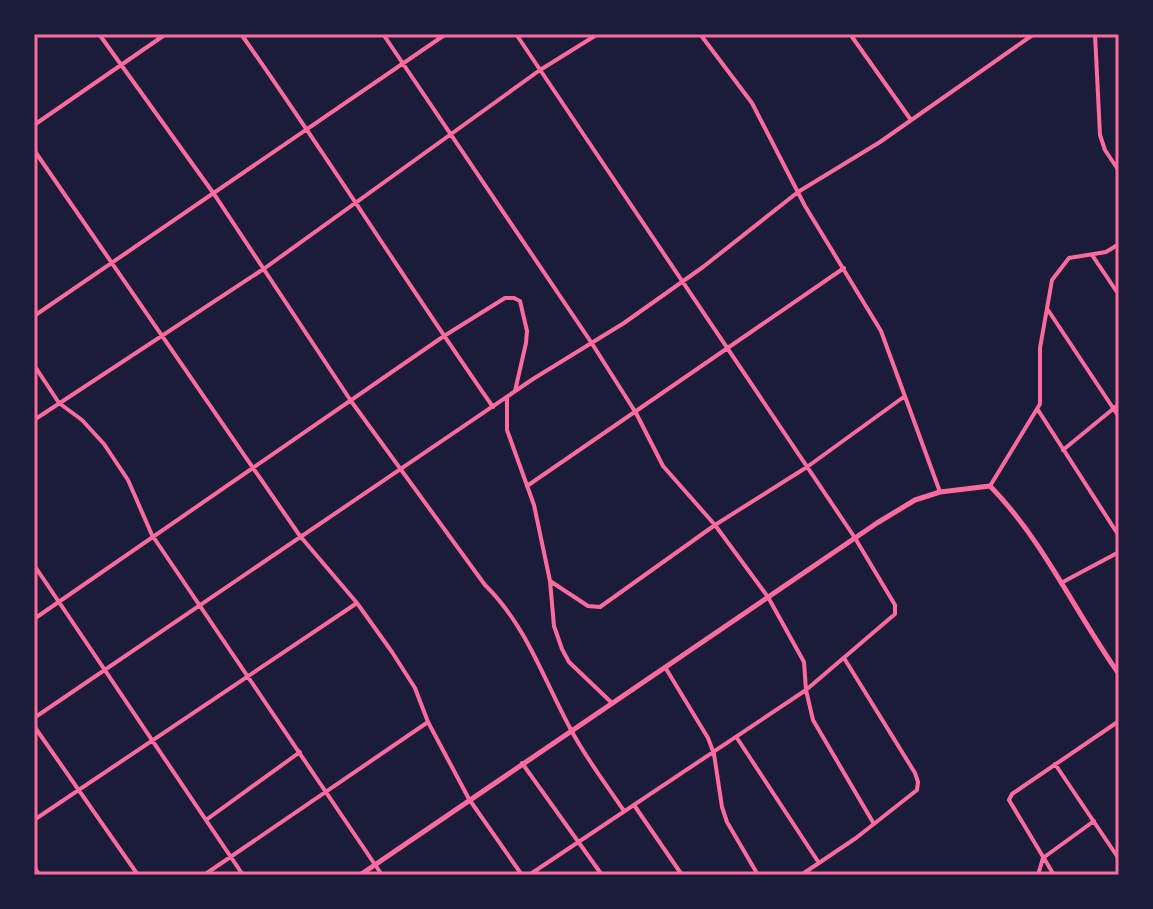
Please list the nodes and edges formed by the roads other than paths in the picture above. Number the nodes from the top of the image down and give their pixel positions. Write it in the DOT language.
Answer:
graph roads {
  1 [pos="99,34"];
  2 [pos="166,34"];
  3 [pos="241,34"];
  4 [pos="383,34"];
  5 [pos="446,34"];
  6 [pos="516,34"];
  7 [pos="598,34"];
  8 [pos="700,34"];
  9 [pos="850,34"];
  10 [pos="1034,34"];
  11 [pos="1095,34"];
  12 [pos="402,63"];
  13 [pos="121,65"];
  14 [pos="540,70"];
  15 [pos="911,120"];
  16 [pos="34,125"];
  17 [pos="307,127"];
  18 [pos="452,133"];
  19 [pos="34,150"];
  20 [pos="1119,171"];
  21 [pos="798,192"];
  22 [pos="214,194"];
  23 [pos="357,201"];
  24 [pos="1119,244"];
  25 [pos="1092,255"];
  26 [pos="113,262"];
  27 [pos="265,268"];
  28 [pos="844,268"];
  29 [pos="682,282"];
  30 [pos="1119,295"];
  31 [pos="1047,308"];
  32 [pos="34,316"];
  33 [pos="164,336"];
  34 [pos="444,336"];
  35 [pos="591,342"];
  36 [pos="727,350"];
  37 [pos="34,365"];
  38 [pos="515,392"];
  39 [pos="905,396"];
  40 [pos="507,397"];
  41 [pos="351,401"];
  42 [pos="59,403"];
  43 [pos="1119,404"];
  44 [pos="493,407"];
  45 [pos="1113,408"];
  46 [pos="1038,410"];
  47 [pos="636,413"];
  48 [pos="1119,417"];
  49 [pos="34,420"];
  50 [pos="1063,450"];
  51 [pos="807,467"];
  52 [pos="253,469"];
  53 [pos="401,469"];
  54 [pos="527,486"];
  55 [pos="990,486"];
  56 [pos="940,492"];
  57 [pos="715,525"];
  58 [pos="152,535"];
  59 [pos="300,536"];
  60 [pos="1119,536"];
  61 [pos="855,538"];
  62 [pos="1119,552"];
  63 [pos="34,565"];
  64 [pos="550,581"];
  65 [pos="1061,584"];
  66 [pos="768,597"];
  67 [pos="60,602"];
  68 [pos="357,603"];
  69 [pos="199,605"];
  70 [pos="34,619"];
  71 [pos="844,658"];
  72 [pos="665,667"];
  73 [pos="105,668"];
  74 [pos="1119,674"];
  75 [pos="247,675"];
  76 [pos="806,690"];
  77 [pos="612,703"];
  78 [pos="34,718"];
  79 [pos="1119,721"];
  80 [pos="428,722"];
  81 [pos="34,726"];
  82 [pos="571,730"];
  83 [pos="737,738"];
  84 [pos="154,740"];
  85 [pos="300,752"];
  86 [pos="714,754"];
  87 [pos="522,763"];
  88 [pos="1055,764"];
  89 [pos="80,789"];
  90 [pos="327,791"];
  91 [pos="469,799"];
  92 [pos="634,805"];
  93 [pos="624,811"];
  94 [pos="34,820"];
  95 [pos="206,820"];
  96 [pos="1094,821"];
  97 [pos="874,824"];
  98 [pos="578,842"];
  99 [pos="231,857"];
  100 [pos="1043,858"];
  101 [pos="1119,859"];
  102 [pos="819,863"];
  103 [pos="375,865"];
  104 [pos="34,866"];
  105 [pos="39,875"];
  106 [pos="138,875"];
  107 [pos="204,875"];
  108 [pos="243,875"];
  109 [pos="360,875"];
  110 [pos="382,875"];
  111 [pos="522,875"];
  112 [pos="529,875"];
  113 [pos="602,875"];
  114 [pos="682,875"];
  115 [pos="758,875"];
  116 [pos="801,875"];
  117 [pos="1038,875"];
  118 [pos="1054,875"];
  1 -- 13 [label="street"];
  2 -- 13 [label="street"];
  3 -- 17 [label="street"];
  4 -- 12 [label="street"];
  5 -- 12 [label="street"];
  6 -- 14 [label="street"];
  7 -- 14 [label="street"];
  8 -- 21 [label="street"];
  9 -- 15 [label="street"];
  10 -- 15 [label="street"];
  11 -- 20 [label="street"];
  12 -- 17 [label="street"];
  12 -- 18 [label="street"];
  13 -- 16 [label="street"];
  13 -- 22 [label="street"];
  14 -- 18 [label="street"];
  14 -- 29 [label="street"];
  15 -- 21 [label="street"];
  17 -- 22 [label="street"];
  17 -- 23 [label="street"];
  18 -- 23 [label="street"];
  18 -- 35 [label="street"];
  19 -- 26 [label="street"];
  21 -- 28 [label="street"];
  21 -- 29 [label="street"];
  22 -- 26 [label="street"];
  22 -- 27 [label="street"];
  23 -- 27 [label="street"];
  23 -- 34 [label="street"];
  24 -- 25 [label="street"];
  25 -- 30 [label="street"];
  25 -- 31 [label="street"];
  26 -- 32 [label="street"];
  26 -- 33 [label="street"];
  27 -- 33 [label="street"];
  27 -- 41 [label="street"];
  28 -- 36 [label="street"];
  28 -- 39 [label="street"];
  29 -- 35 [label="street"];
  29 -- 36 [label="street"];
  31 -- 45 [label="street"];
  31 -- 46 [label="street"];
  33 -- 42 [label="street"];
  33 -- 52 [label="street"];
  34 -- 38 [label="street"];
  34 -- 41 [label="street"];
  34 -- 44 [label="street"];
  35 -- 38 [label="street"];
  35 -- 47 [label="street"];
  36 -- 47 [label="street"];
  36 -- 51 [label="street"];
  37 -- 42 [label="street"];
  38 -- 40 [label="street"];
  39 -- 51 [label="street"];
  39 -- 56 [label="street"];
  40 -- 44 [label="street"];
  40 -- 54 [label="street"];
  41 -- 52 [label="street"];
  41 -- 53 [label="street"];
  42 -- 49 [label="street"];
  42 -- 58 [label="street"];
  43 -- 45 [label="street"];
  44 -- 53 [label="street"];
  45 -- 48 [label="street"];
  45 -- 50 [label="street"];
  46 -- 50 [label="street"];
  46 -- 55 [label="street"];
  47 -- 54 [label="street"];
  47 -- 57 [label="street"];
  50 -- 60 [label="street"];
  51 -- 57 [label="street"];
  51 -- 61 [label="street"];
  52 -- 58 [label="street"];
  52 -- 59 [label="street"];
  53 -- 59 [label="street"];
  53 -- 82 [label="street"];
  54 -- 64 [label="street"];
  55 -- 56 [label="street"];
  55 -- 65 [label="street"];
  56 -- 61 [label="street"];
  57 -- 64 [label="street"];
  57 -- 66 [label="street"];
  58 -- 67 [label="street"];
  58 -- 69 [label="street"];
  59 -- 68 [label="street"];
  59 -- 69 [label="street"];
  61 -- 66 [label="street"];
  61 -- 71 [label="street"];
  62 -- 65 [label="street"];
  63 -- 67 [label="street"];
  64 -- 77 [label="street"];
  65 -- 74 [label="street"];
  66 -- 72 [label="street"];
  66 -- 76 [label="street"];
  67 -- 70 [label="street"];
  67 -- 73 [label="street"];
  68 -- 75 [label="street"];
  68 -- 80 [label="street"];
  69 -- 73 [label="street"];
  69 -- 75 [label="street"];
  71 -- 76 [label="street"];
  71 -- 97 [label="street"];
  72 -- 77 [label="street"];
  72 -- 86 [label="street"];
  73 -- 78 [label="street"];
  73 -- 84 [label="street"];
  75 -- 84 [label="street"];
  75 -- 85 [label="street"];
  76 -- 83 [label="street"];
  76 -- 97 [label="street"];
  77 -- 82 [label="street"];
  79 -- 88 [label="street"];
  80 -- 90 [label="street"];
  80 -- 91 [label="street"];
  81 -- 89 [label="street"];
  82 -- 87 [label="street"];
  82 -- 93 [label="street"];
  83 -- 86 [label="street"];
  83 -- 102 [label="street"];
  84 -- 89 [label="street"];
  84 -- 95 [label="street"];
  85 -- 90 [label="street"];
  85 -- 95 [label="street"];
  86 -- 92 [label="street"];
  86 -- 115 [label="street"];
  87 -- 91 [label="street"];
  87 -- 98 [label="street"];
  88 -- 96 [label="street"];
  88 -- 100 [label="street"];
  89 -- 94 [label="street"];
  89 -- 106 [label="street"];
  90 -- 99 [label="street"];
  90 -- 103 [label="street"];
  91 -- 103 [label="street"];
  91 -- 111 [label="street"];
  92 -- 93 [label="street"];
  92 -- 114 [label="street"];
  93 -- 98 [label="street"];
  95 -- 99 [label="street"];
  96 -- 100 [label="street"];
  96 -- 101 [label="street"];
  97 -- 102 [label="street"];
  98 -- 112 [label="street"];
  98 -- 113 [label="street"];
  99 -- 107 [label="street"];
  99 -- 108 [label="street"];
  100 -- 117 [label="street"];
  100 -- 118 [label="street"];
  102 -- 116 [label="street"];
  103 -- 109 [label="street"];
  103 -- 110 [label="street"];
  104 -- 105 [label="street"];
}
